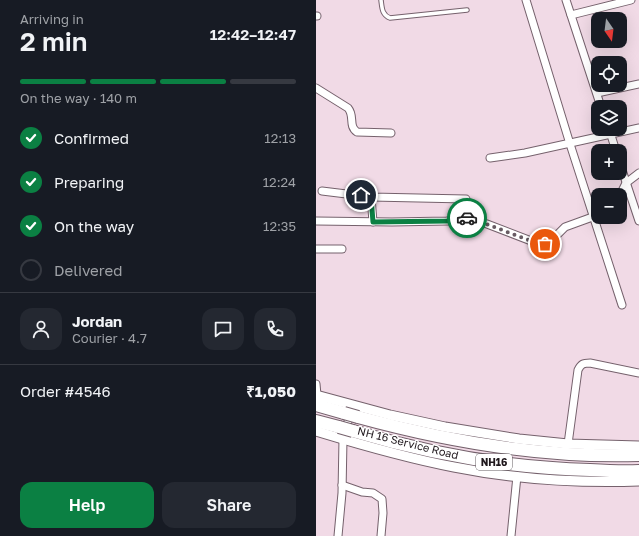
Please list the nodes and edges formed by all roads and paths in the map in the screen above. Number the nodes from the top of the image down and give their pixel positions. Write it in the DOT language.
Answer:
graph roads {
  1 [pos="526,0"];
  2 [pos="566,0"];
  3 [pos="631,0"];
  4 [pos="381,1"];
  5 [pos="467,10"];
  6 [pos="571,15"];
  7 [pos="639,84"];
  8 [pos="317,91"];
  9 [pos="596,93"];
  10 [pos="598,100"];
  11 [pos="639,128"];
  12 [pos="627,130"];
  13 [pos="391,133"];
  14 [pos="596,136"];
  15 [pos="570,144"];
  16 [pos="490,158"];
  17 [pos="639,174"];
  18 [pos="625,180"];
  19 [pos="626,183"];
  20 [pos="624,188"];
  21 [pos="322,191"];
  22 [pos="371,197"];
  23 [pos="466,199"];
  24 [pos="591,202"];
  25 [pos="637,207"];
  26 [pos="591,218"];
  27 [pos="316,221"];
  28 [pos="639,221"];
  29 [pos="373,222"];
  30 [pos="598,224"];
  31 [pos="316,249"];
  32 [pos="342,249"];
  33 [pos="622,305"];
  34 [pos="639,373"];
  35 [pos="316,384"];
  36 [pos="316,398"];
  37 [pos="348,408"];
  38 [pos="316,421"];
  39 [pos="316,431"];
  40 [pos="343,439"];
  41 [pos="568,444"];
  42 [pos="639,446"];
  43 [pos="639,455"];
  44 [pos="639,471"];
  45 [pos="517,476"];
  46 [pos="639,481"];
  47 [pos="342,485"];
  48 [pos="338,536"];
  49 [pos="381,536"];
  50 [pos="511,536"];
  1 -- 15 [label="street"];
  2 -- 6 [label="street"];
  3 -- 6 [label="street"];
  4 -- 5 [label="lane"];
  6 -- 9 [label="street"];
  7 -- 9 [label="street"];
  8 -- 13 [label="street"];
  9 -- 10 [label="street"];
  11 -- 12 [label="street"];
  14 -- 15 [label="street"];
  15 -- 16 [label="street"];
  15 -- 24 [label="street"];
  17 -- 19 [label="street"];
  18 -- 19 [label="street"];
  19 -- 20 [label="street"];
  19 -- 25 [label="street"];
  21 -- 22 [label="street"];
  22 -- 23 [label="street"];
  22 -- 29 [label="street"];
  25 -- 28 [label="street"];
  26 -- 29 [label="street"];
  27 -- 29 [label="street"];
  30 -- 33 [label="street"];
  31 -- 32 [label="street"];
  34 -- 41 [label="street"];
  35 -- 36 [label="street"];
  36 -- 37 [label="highway, NH16"];
  37 -- 40 [label="street"];
  37 -- 41 [label="street, NH 16 Service Road"];
  37 -- 43 [label="highway, NH16, bridge"];
  38 -- 44 [label="highway, NH16, bridge"];
  39 -- 40 [label="street, NH 16 Service Road"];
  40 -- 45 [label="street, NH 16 Service Road"];
  40 -- 47 [label="street"];
  41 -- 42 [label="street, NH 16 Service Road"];
  45 -- 46 [label="street, NH 16 Service Road"];
  45 -- 50 [label="street"];
  47 -- 48 [label="street"];
  47 -- 49 [label="street"];
}
